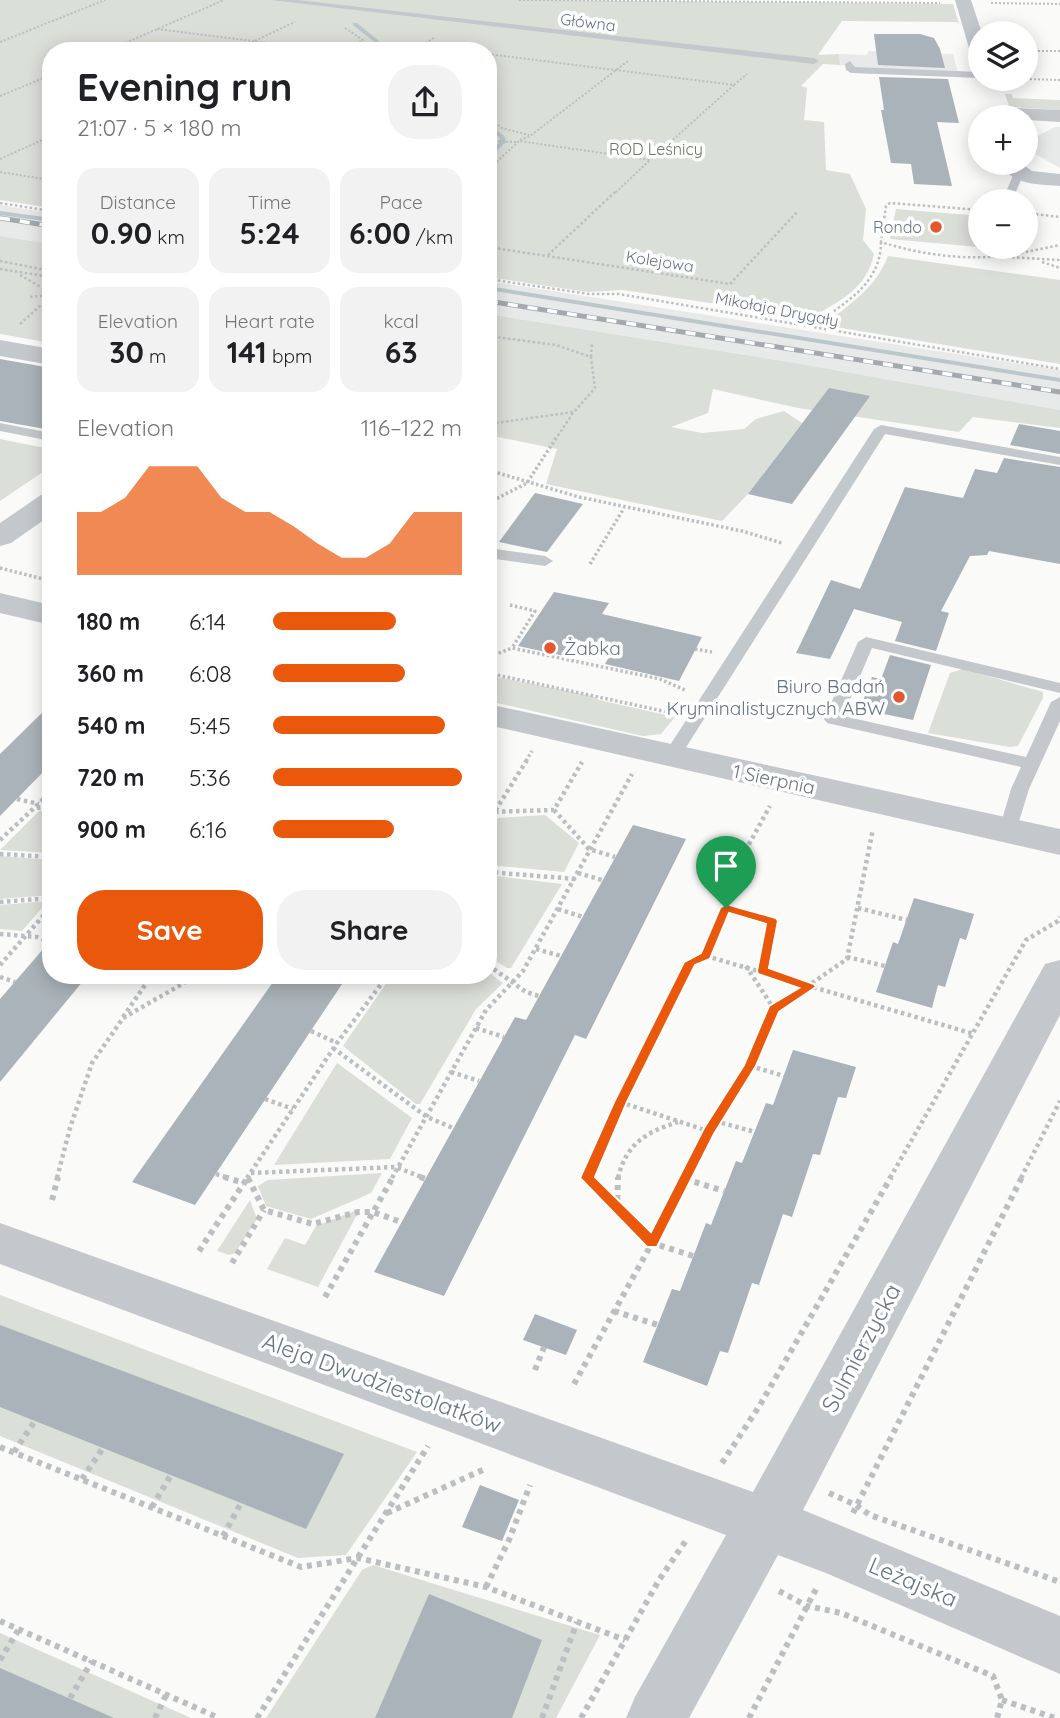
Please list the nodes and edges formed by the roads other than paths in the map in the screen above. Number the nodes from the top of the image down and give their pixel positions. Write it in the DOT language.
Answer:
graph roads {
  1 [pos="275,0"];
  2 [pos="963,2"];
  3 [pos="969,21"];
  4 [pos="814,61"];
  5 [pos="850,64"];
  6 [pos="968,75"];
  7 [pos="1038,116"];
  8 [pos="1060,116"];
  9 [pos="1038,174"];
  10 [pos="1060,180"];
  11 [pos="0,348"];
  12 [pos="42,355"];
  13 [pos="0,428"];
  14 [pos="42,435"];
  15 [pos="1060,461"];
  16 [pos="42,507"];
  17 [pos="0,537"];
  18 [pos="497,554"];
  19 [pos="545,561"];
  20 [pos="0,603"];
  21 [pos="42,613"];
  22 [pos="1060,688"];
  23 [pos="1060,702"];
  24 [pos="497,715"];
  25 [pos="672,756"];
  26 [pos="1031,764"];
  27 [pos="1008,830"];
  28 [pos="1060,842"];
  29 [pos="1060,975"];
  30 [pos="0,1243"];
  31 [pos="764,1523"];
  32 [pos="1060,1645"];
  33 [pos="656,1718"];
  1 -- 4 [label="lane, Główna"];
  2 -- 3 [label="street"];
  5 -- 6 [label="lane"];
  7 -- 8 [label="street"];
  9 -- 10 [label="street"];
  11 -- 12 [label="street"];
  13 -- 14 [label="lane"];
  15 -- 25 [label="lane"];
  16 -- 17 [label="street"];
  18 -- 19 [label="lane"];
  20 -- 21 [label="street"];
  22 -- 26 [label="lane"];
  23 -- 26 [label="lane"];
  24 -- 25 [label="street, 1 Sierpnia"];
  25 -- 27 [label="street, 1 Sierpnia"];
  26 -- 27 [label="lane"];
  27 -- 28 [label="street, 1 Sierpnia"];
  29 -- 31 [label="street, Sulmierzycka"];
  30 -- 31 [label="street, Aleja Dwudziestolatków"];
  31 -- 32 [label="street, Leżajska"];
  31 -- 33 [label="street, Sulmierzycka"];
}
